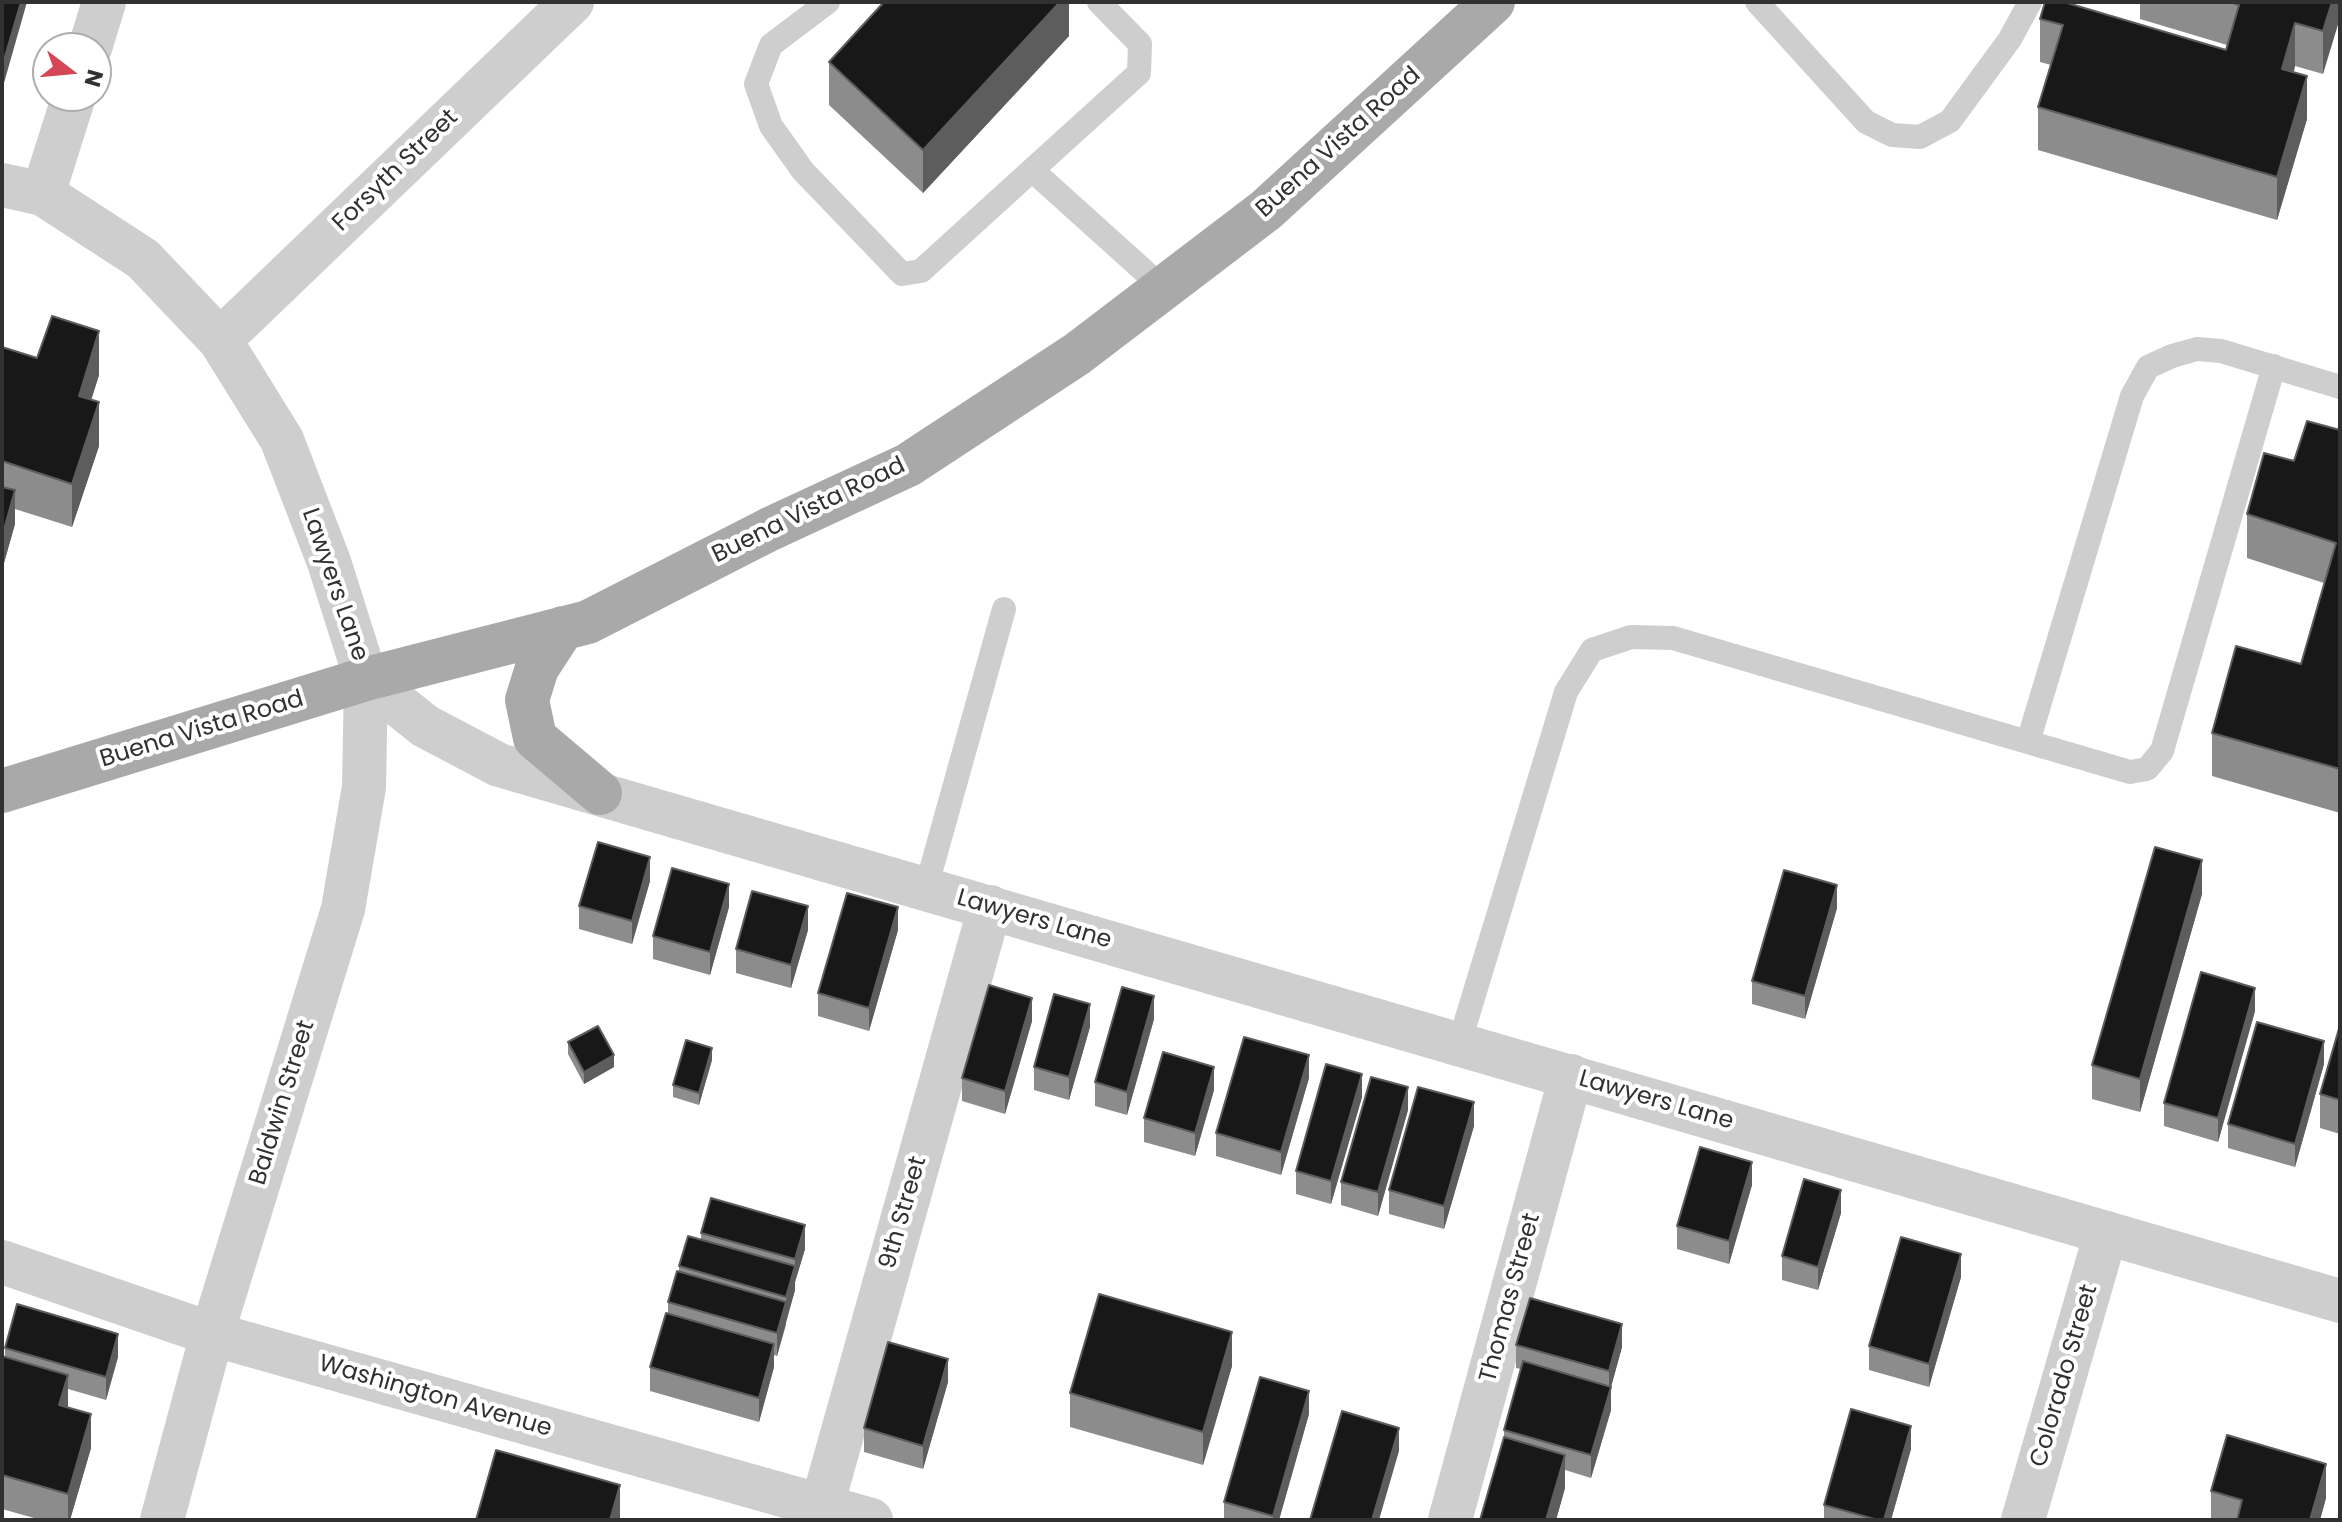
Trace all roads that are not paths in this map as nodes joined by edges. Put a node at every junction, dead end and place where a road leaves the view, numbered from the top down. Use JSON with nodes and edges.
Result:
{"nodes":[{"id":1,"x":104,"y":2,"type":"edge"},
{"id":2,"x":572,"y":2,"type":"edge"},
{"id":3,"x":828,"y":2,"type":"edge"},
{"id":4,"x":1099,"y":2,"type":"edge"},
{"id":5,"x":1493,"y":2,"type":"edge"},
{"id":6,"x":1757,"y":2,"type":"edge"},
{"id":7,"x":2030,"y":2,"type":"edge"},
{"id":8,"x":95,"y":32,"type":"edge"},
{"id":9,"x":65,"y":112,"type":"edge"},
{"id":10,"x":1032,"y":170,"type":"junction"},
{"id":11,"x":23,"y":190,"type":"edge"},
{"id":12,"x":1163,"y":288,"type":"junction"},
{"id":13,"x":220,"y":340,"type":"junction"},
{"id":14,"x":2274,"y":366,"type":"junction"},
{"id":15,"x":2340,"y":387,"type":"edge"},
{"id":16,"x":1004,"y":609,"type":"dead end"},
{"id":17,"x":563,"y":628,"type":"junction"},
{"id":18,"x":366,"y":679,"type":"junction"},
{"id":19,"x":2028,"y":742,"type":"junction"},
{"id":20,"x":2,"y":791,"type":"edge"},
{"id":21,"x":600,"y":793,"type":"junction"},
{"id":22,"x":926,"y":888,"type":"junction"},
{"id":23,"x":990,"y":907,"type":"junction"},
{"id":24,"x":1459,"y":1044,"type":"junction"},
{"id":25,"x":1571,"y":1076,"type":"junction"},
{"id":26,"x":2106,"y":1233,"type":"junction"},
{"id":27,"x":2,"y":1262,"type":"edge"},
{"id":28,"x":2340,"y":1301,"type":"edge"},
{"id":29,"x":212,"y":1334,"type":"junction"},
{"id":30,"x":820,"y":1514,"type":"edge"},
{"id":31,"x":162,"y":1520,"type":"edge"},
{"id":32,"x":871,"y":1520,"type":"edge"},
{"id":33,"x":1450,"y":1520,"type":"edge"},
{"id":34,"x":2023,"y":1520,"type":"edge"}],
"edges":[{"from":1,"to":8,"type":"street"},
{"from":2,"to":13,"type":"street","name":"Forsyth Street"},
{"from":3,"to":10,"type":"lane"},
{"from":4,"to":10,"type":"lane"},
{"from":5,"to":12,"type":"main road","name":"Buena Vista Road"},
{"from":6,"to":7,"type":"lane"},
{"from":9,"to":11,"type":"street"},
{"from":10,"to":12,"type":"lane"},
{"from":11,"to":13,"type":"street","name":"Lawyers Lane"},
{"from":12,"to":17,"type":"main road","name":"Buena Vista Road"},
{"from":13,"to":18,"type":"street","name":"Lawyers Lane"},
{"from":14,"to":15,"type":"lane"},
{"from":14,"to":19,"type":"lane"},
{"from":14,"to":19,"type":"lane"},
{"from":16,"to":22,"type":"lane"},
{"from":17,"to":18,"type":"main road","name":"Buena Vista Road"},
{"from":17,"to":21,"type":"main road"},
{"from":18,"to":20,"type":"main road","name":"Buena Vista Road"},
{"from":18,"to":21,"type":"street","name":"Lawyers Lane"},
{"from":18,"to":29,"type":"street","name":"Baldwin Street"},
{"from":19,"to":24,"type":"lane"},
{"from":21,"to":22,"type":"street","name":"Lawyers Lane"},
{"from":22,"to":23,"type":"street","name":"Lawyers Lane"},
{"from":23,"to":24,"type":"street","name":"Lawyers Lane"},
{"from":23,"to":30,"type":"street","name":"9th Street"},
{"from":24,"to":25,"type":"street","name":"Lawyers Lane"},
{"from":25,"to":26,"type":"street","name":"Lawyers Lane"},
{"from":25,"to":33,"type":"street","name":"Thomas Street"},
{"from":26,"to":28,"type":"street","name":"Lawyers Lane"},
{"from":26,"to":34,"type":"street","name":"Colorado Street"},
{"from":27,"to":29,"type":"street","name":"Washington Avenue"},
{"from":29,"to":30,"type":"street","name":"Washington Avenue"},
{"from":29,"to":31,"type":"street","name":"Baldwin Street"},
{"from":30,"to":32,"type":"street","name":"Washington Avenue"}]}
